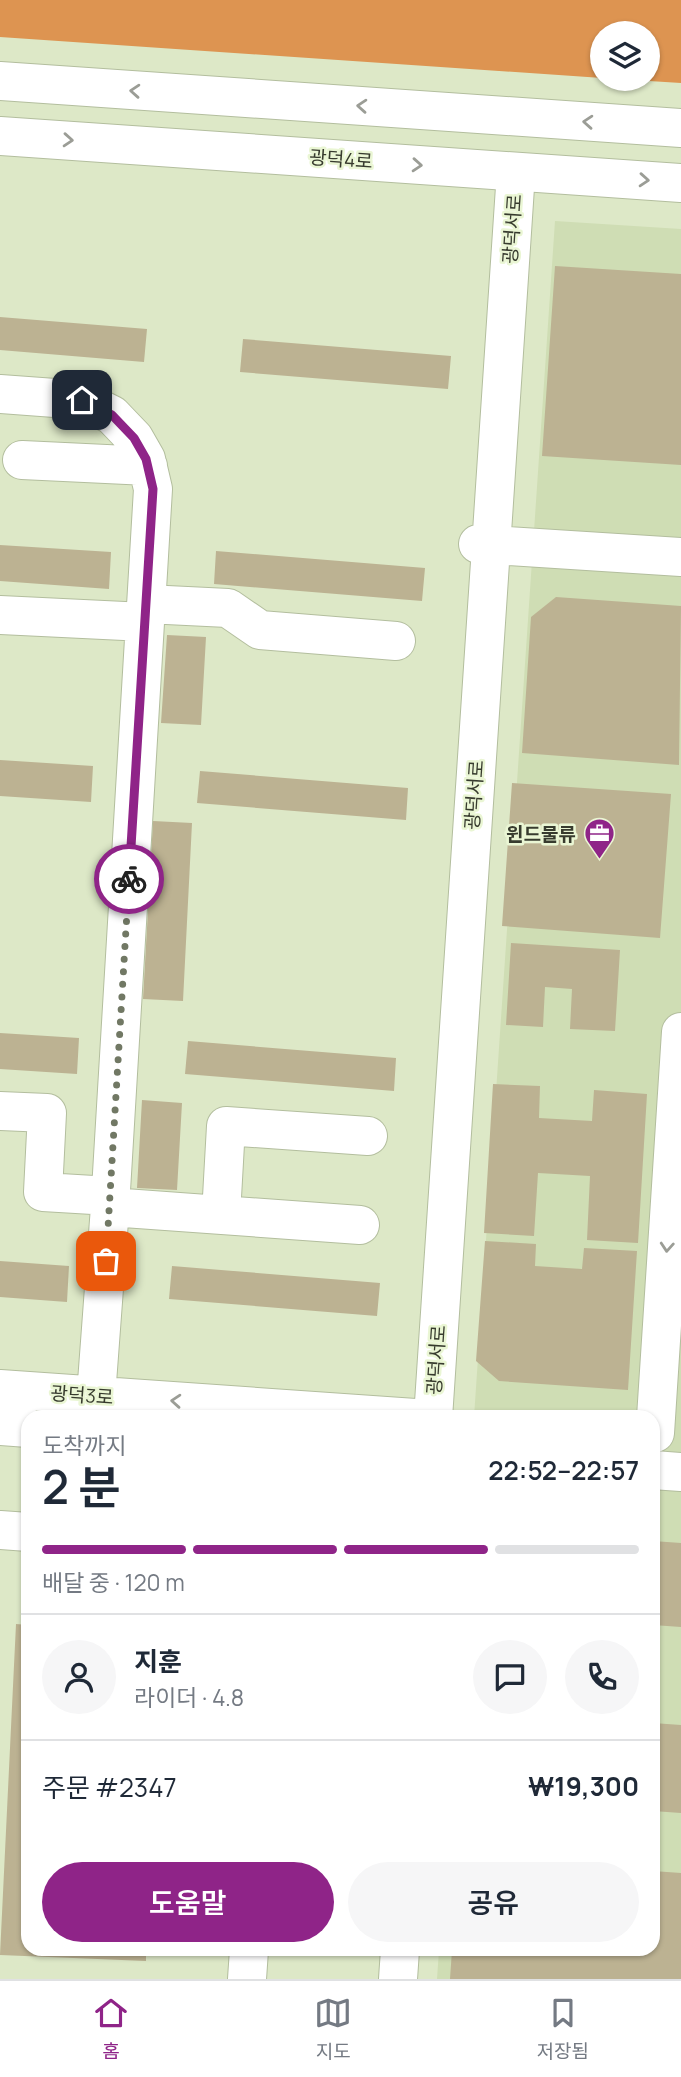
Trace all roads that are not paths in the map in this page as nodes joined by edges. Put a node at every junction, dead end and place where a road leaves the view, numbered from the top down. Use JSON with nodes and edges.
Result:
{"nodes":[{"id":1,"x":0,"y":81,"type":"edge"},
{"id":2,"x":681,"y":128,"type":"edge"},
{"id":3,"x":0,"y":136,"type":"edge"},
{"id":4,"x":516,"y":172,"type":"junction"},
{"id":5,"x":681,"y":183,"type":"edge"},
{"id":6,"x":0,"y":394,"type":"edge"},
{"id":7,"x":22,"y":460,"type":"dead end"},
{"id":8,"x":148,"y":466,"type":"junction"},
{"id":9,"x":485,"y":545,"type":"junction"},
{"id":10,"x":681,"y":557,"type":"edge"},
{"id":11,"x":145,"y":613,"type":"junction"},
{"id":12,"x":0,"y":615,"type":"edge"},
{"id":13,"x":396,"y":641,"type":"dead end"},
{"id":14,"x":681,"y":1032,"type":"edge"},
{"id":15,"x":0,"y":1111,"type":"edge"},
{"id":16,"x":368,"y":1136,"type":"dead end"},
{"id":17,"x":110,"y":1202,"type":"junction"},
{"id":18,"x":221,"y":1215,"type":"junction"},
{"id":19,"x":360,"y":1225,"type":"dead end"},
{"id":20,"x":0,"y":1389,"type":"edge"},
{"id":21,"x":96,"y":1396,"type":"junction"},
{"id":22,"x":299,"y":1410,"type":"edge"},
{"id":23,"x":433,"y":1410,"type":"edge"},
{"id":24,"x":0,"y":1426,"type":"edge"},
{"id":25,"x":21,"y":1428,"type":"edge"},
{"id":26,"x":660,"y":1443,"type":"edge"},
{"id":27,"x":681,"y":1472,"type":"edge"},
{"id":28,"x":0,"y":1530,"type":"edge"},
{"id":29,"x":21,"y":1532,"type":"edge"},
{"id":30,"x":248,"y":1956,"type":"edge"},
{"id":31,"x":400,"y":1956,"type":"edge"},
{"id":32,"x":247,"y":1979,"type":"edge"},
{"id":33,"x":398,"y":1979,"type":"edge"}],
"edges":[{"from":2,"to":1,"type":"street","one_way":true},
{"from":3,"to":4,"type":"street","name":"광덕4로","one_way":true},
{"from":4,"to":5,"type":"street","name":"광덕4로","one_way":true},
{"from":4,"to":9,"type":"street","name":"광덕서로"},
{"from":6,"to":8,"type":"street"},
{"from":7,"to":8,"type":"street"},
{"from":8,"to":11,"type":"street"},
{"from":9,"to":10,"type":"street"},
{"from":9,"to":23,"type":"street","name":"광덕서로"},
{"from":11,"to":12,"type":"street"},
{"from":11,"to":13,"type":"street"},
{"from":11,"to":17,"type":"street"},
{"from":14,"to":26,"type":"street","one_way":true},
{"from":15,"to":17,"type":"street"},
{"from":16,"to":18,"type":"street"},
{"from":17,"to":18,"type":"street"},
{"from":17,"to":21,"type":"street"},
{"from":18,"to":19,"type":"street"},
{"from":20,"to":21,"type":"street","name":"광덕3로"},
{"from":22,"to":21,"type":"street","name":"광덕3로","one_way":true},
{"from":24,"to":25,"type":"street"},
{"from":26,"to":27,"type":"street"},
{"from":28,"to":29,"type":"street"},
{"from":30,"to":32,"type":"street"},
{"from":31,"to":33,"type":"street"}]}
